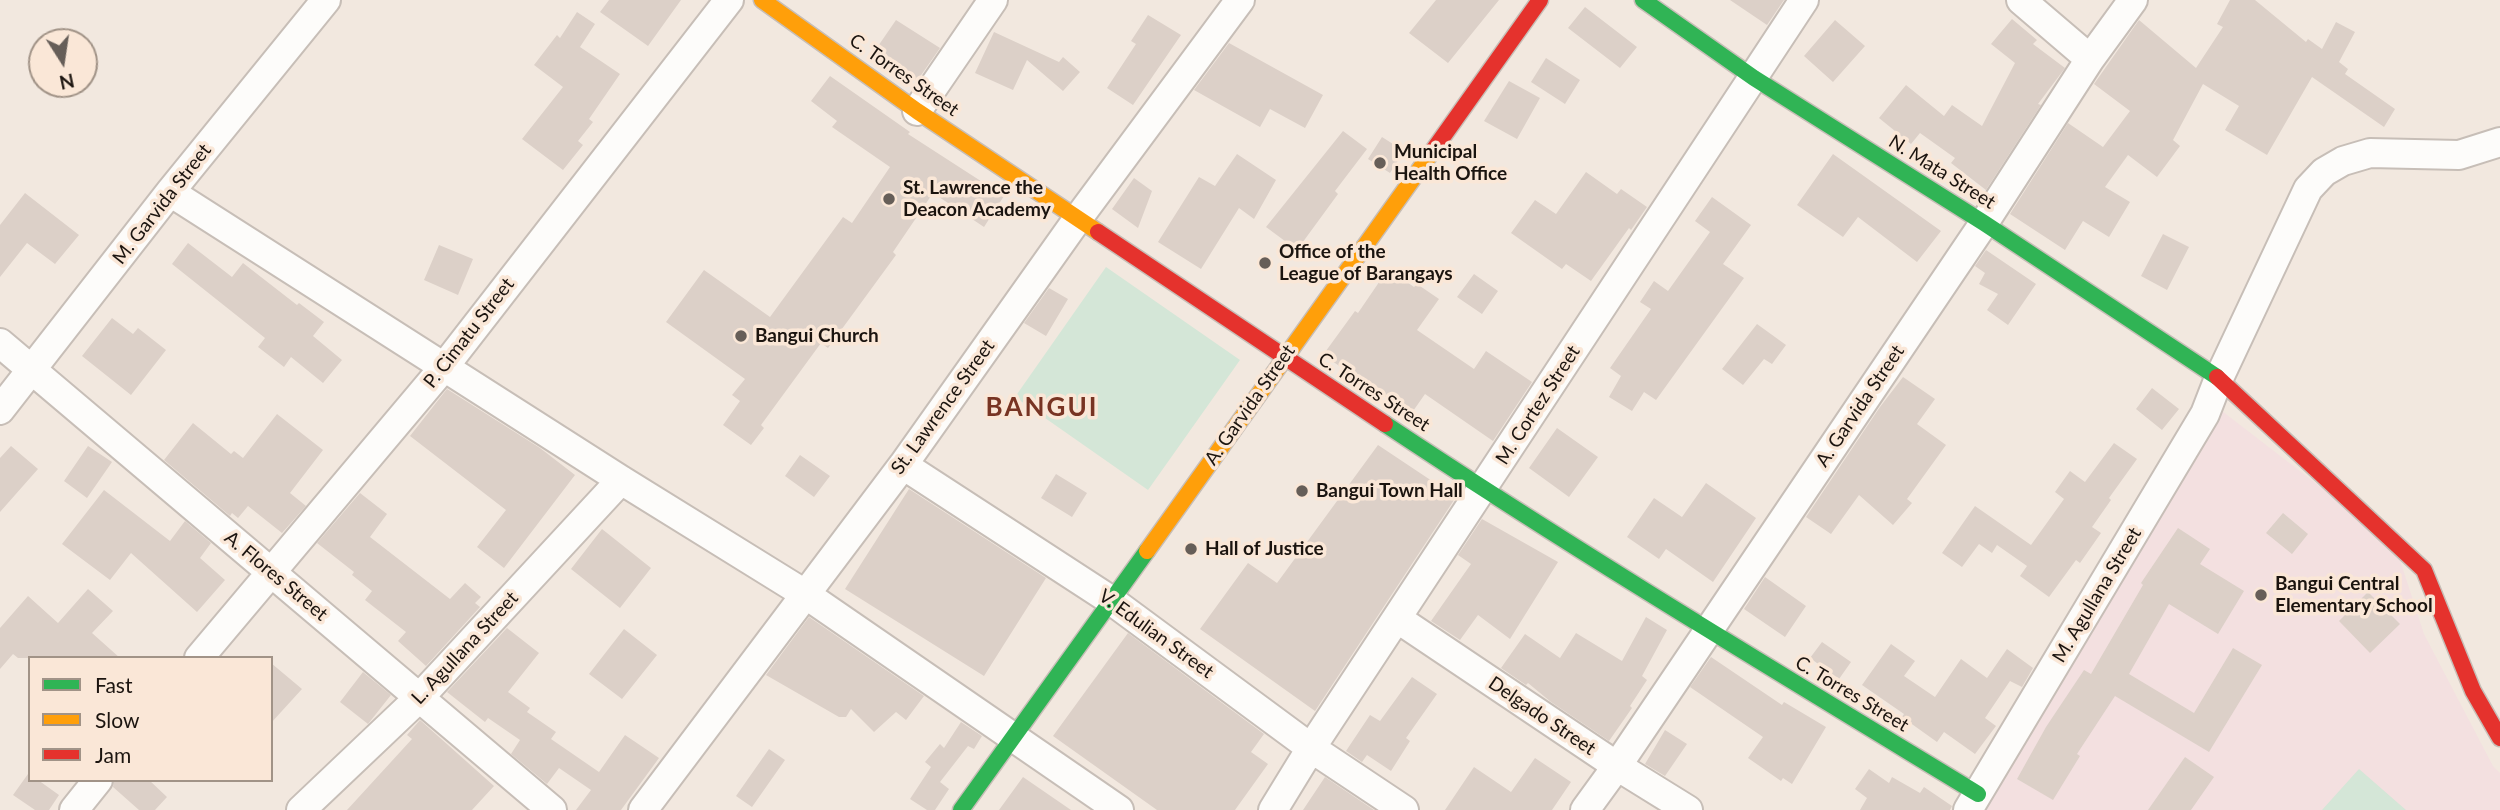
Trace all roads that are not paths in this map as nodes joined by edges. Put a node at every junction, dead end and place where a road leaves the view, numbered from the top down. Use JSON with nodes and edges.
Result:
{"nodes":[{"id":1,"x":326,"y":0,"type":"edge"},
{"id":2,"x":729,"y":0,"type":"edge"},
{"id":3,"x":762,"y":0,"type":"edge"},
{"id":4,"x":993,"y":0,"type":"edge"},
{"id":5,"x":1240,"y":0,"type":"edge"},
{"id":6,"x":1540,"y":0,"type":"edge"},
{"id":7,"x":1643,"y":0,"type":"edge"},
{"id":8,"x":1804,"y":0,"type":"edge"},
{"id":9,"x":2021,"y":0,"type":"edge"},
{"id":10,"x":2133,"y":0,"type":"edge"},
{"id":11,"x":2090,"y":59,"type":"junction"},
{"id":12,"x":1754,"y":78,"type":"junction"},
{"id":13,"x":917,"y":111,"type":"junction"},
{"id":14,"x":2500,"y":142,"type":"edge"},
{"id":15,"x":170,"y":192,"type":"junction"},
{"id":16,"x":1079,"y":217,"type":"junction"},
{"id":17,"x":1984,"y":223,"type":"junction"},
{"id":18,"x":0,"y":343,"type":"edge"},
{"id":19,"x":1284,"y":358,"type":"junction"},
{"id":20,"x":444,"y":367,"type":"junction"},
{"id":21,"x":30,"y":371,"type":"junction"},
{"id":22,"x":2219,"y":377,"type":"junction"},
{"id":23,"x":0,"y":410,"type":"edge"},
{"id":24,"x":903,"y":465,"type":"junction"},
{"id":25,"x":621,"y":480,"type":"junction"},
{"id":26,"x":1483,"y":489,"type":"junction"},
{"id":27,"x":270,"y":570,"type":"junction"},
{"id":28,"x":805,"y":594,"type":"junction"},
{"id":29,"x":1112,"y":601,"type":"junction"},
{"id":30,"x":1398,"y":620,"type":"junction"},
{"id":31,"x":1708,"y":630,"type":"junction"},
{"id":32,"x":200,"y":656,"type":"edge"},
{"id":33,"x":419,"y":698,"type":"junction"},
{"id":34,"x":2500,"y":737,"type":"edge"},
{"id":35,"x":1014,"y":738,"type":"junction"},
{"id":36,"x":1311,"y":748,"type":"junction"},
{"id":37,"x":1618,"y":766,"type":"junction"},
{"id":38,"x":96,"y":782,"type":"edge"},
{"id":39,"x":1973,"y":802,"type":"edge"},
{"id":40,"x":74,"y":810,"type":"edge"},
{"id":41,"x":301,"y":810,"type":"edge"},
{"id":42,"x":552,"y":810,"type":"edge"},
{"id":43,"x":643,"y":810,"type":"edge"},
{"id":44,"x":961,"y":810,"type":"edge"},
{"id":45,"x":1119,"y":810,"type":"edge"},
{"id":46,"x":1273,"y":810,"type":"edge"},
{"id":47,"x":1404,"y":810,"type":"edge"},
{"id":48,"x":1584,"y":810,"type":"edge"},
{"id":49,"x":1688,"y":810,"type":"edge"}],
"edges":[{"from":1,"to":15,"type":"street","name":"M. Garvida Street"},
{"from":2,"to":20,"type":"street","name":"P. Cimatu Street"},
{"from":3,"to":13,"type":"street","name":"C. Torres Street"},
{"from":4,"to":13,"type":"street"},
{"from":5,"to":16,"type":"street","name":"St. Lawrence Street"},
{"from":6,"to":19,"type":"street","name":"A. Garvida Street"},
{"from":7,"to":12,"type":"street","name":"N. Mata Street"},
{"from":8,"to":12,"type":"street","name":"M. Cortez Street"},
{"from":9,"to":11,"type":"street"},
{"from":10,"to":11,"type":"street","name":"A. Garvida Street"},
{"from":11,"to":17,"type":"street","name":"A. Garvida Street"},
{"from":12,"to":17,"type":"street","name":"N. Mata Street"},
{"from":12,"to":26,"type":"street","name":"M. Cortez Street"},
{"from":13,"to":16,"type":"street","name":"C. Torres Street"},
{"from":14,"to":22,"type":"street","name":"M. Agullana Street"},
{"from":15,"to":20,"type":"street"},
{"from":15,"to":21,"type":"street","name":"M. Garvida Street"},
{"from":16,"to":19,"type":"street","name":"C. Torres Street"},
{"from":16,"to":24,"type":"street","name":"St. Lawrence Street"},
{"from":17,"to":22,"type":"street","name":"N. Mata Street"},
{"from":17,"to":31,"type":"street","name":"A. Garvida Street"},
{"from":18,"to":21,"type":"street","name":"A. Flores Street"},
{"from":19,"to":26,"type":"street","name":"C. Torres Street"},
{"from":19,"to":29,"type":"street","name":"A. Garvida Street"},
{"from":20,"to":25,"type":"street"},
{"from":20,"to":27,"type":"street","name":"P. Cimatu Street"},
{"from":21,"to":23,"type":"street","name":"M. Garvida Street"},
{"from":21,"to":27,"type":"street","name":"A. Flores Street"},
{"from":22,"to":34,"type":"street","name":"N. Mata Street"},
{"from":22,"to":39,"type":"street","name":"M. Agullana Street"},
{"from":24,"to":28,"type":"street","name":"St. Lawrence Street"},
{"from":24,"to":29,"type":"street","name":"V. Edulian Street"},
{"from":25,"to":28,"type":"street"},
{"from":25,"to":33,"type":"street","name":"L. Agullana Street"},
{"from":26,"to":30,"type":"street","name":"M. Cortez Street"},
{"from":26,"to":31,"type":"street","name":"C. Torres Street"},
{"from":27,"to":32,"type":"street","name":"P. Cimatu Street"},
{"from":27,"to":33,"type":"street","name":"A. Flores Street"},
{"from":28,"to":35,"type":"street"},
{"from":28,"to":43,"type":"street","name":"St. Lawrence Street"},
{"from":29,"to":35,"type":"street","name":"A. Garvida Street"},
{"from":29,"to":36,"type":"street","name":"V. Edulian Street"},
{"from":30,"to":36,"type":"street","name":"M. Cortez Street"},
{"from":30,"to":37,"type":"street","name":"Delgado Street"},
{"from":31,"to":37,"type":"street","name":"A. Garvida Street"},
{"from":31,"to":39,"type":"street","name":"C. Torres Street"},
{"from":33,"to":41,"type":"street","name":"L. Agullana Street"},
{"from":33,"to":42,"type":"street","name":"A. Flores Street"},
{"from":35,"to":44,"type":"street","name":"A. Garvida Street"},
{"from":35,"to":45,"type":"street"},
{"from":36,"to":46,"type":"street","name":"M. Cortez Street"},
{"from":36,"to":47,"type":"street","name":"V. Edulian Street"},
{"from":37,"to":48,"type":"street","name":"A. Garvida Street"},
{"from":37,"to":49,"type":"street","name":"Delgado Street"},
{"from":38,"to":40,"type":"street"}]}
